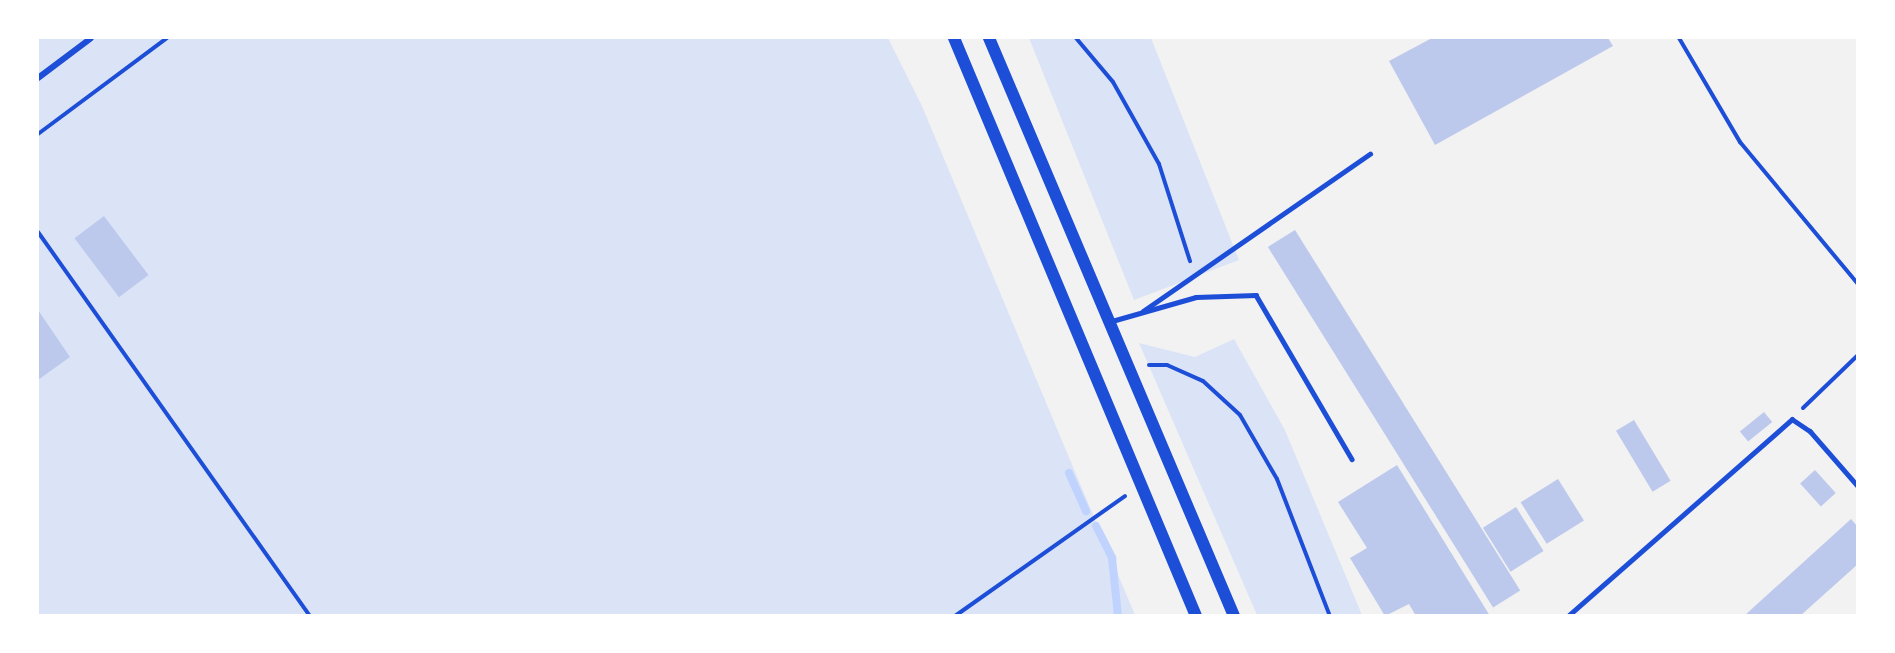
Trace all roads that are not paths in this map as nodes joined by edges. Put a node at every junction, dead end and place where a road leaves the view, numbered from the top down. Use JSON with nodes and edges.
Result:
{"nodes":[{"id":1,"x":91,"y":38,"type":"edge"},
{"id":2,"x":954,"y":38,"type":"edge"},
{"id":3,"x":989,"y":38,"type":"edge"},
{"id":4,"x":38,"y":78,"type":"edge"},
{"id":5,"x":1370,"y":154,"type":"dead end"},
{"id":6,"x":1138,"y":314,"type":"junction"},
{"id":7,"x":1110,"y":322,"type":"junction"},
{"id":8,"x":1352,"y":459,"type":"dead end"},
{"id":9,"x":1857,"y":486,"type":"edge"},
{"id":10,"x":1196,"y":615,"type":"edge"},
{"id":11,"x":1234,"y":615,"type":"edge"},
{"id":12,"x":1568,"y":615,"type":"edge"}],
"edges":[{"from":1,"to":4,"type":"street"},
{"from":2,"to":10,"type":"main road"},
{"from":3,"to":7,"type":"main road"},
{"from":5,"to":6,"type":"lane"},
{"from":6,"to":7,"type":"lane"},
{"from":6,"to":8,"type":"lane"},
{"from":7,"to":11,"type":"main road"},
{"from":9,"to":12,"type":"lane"}]}
